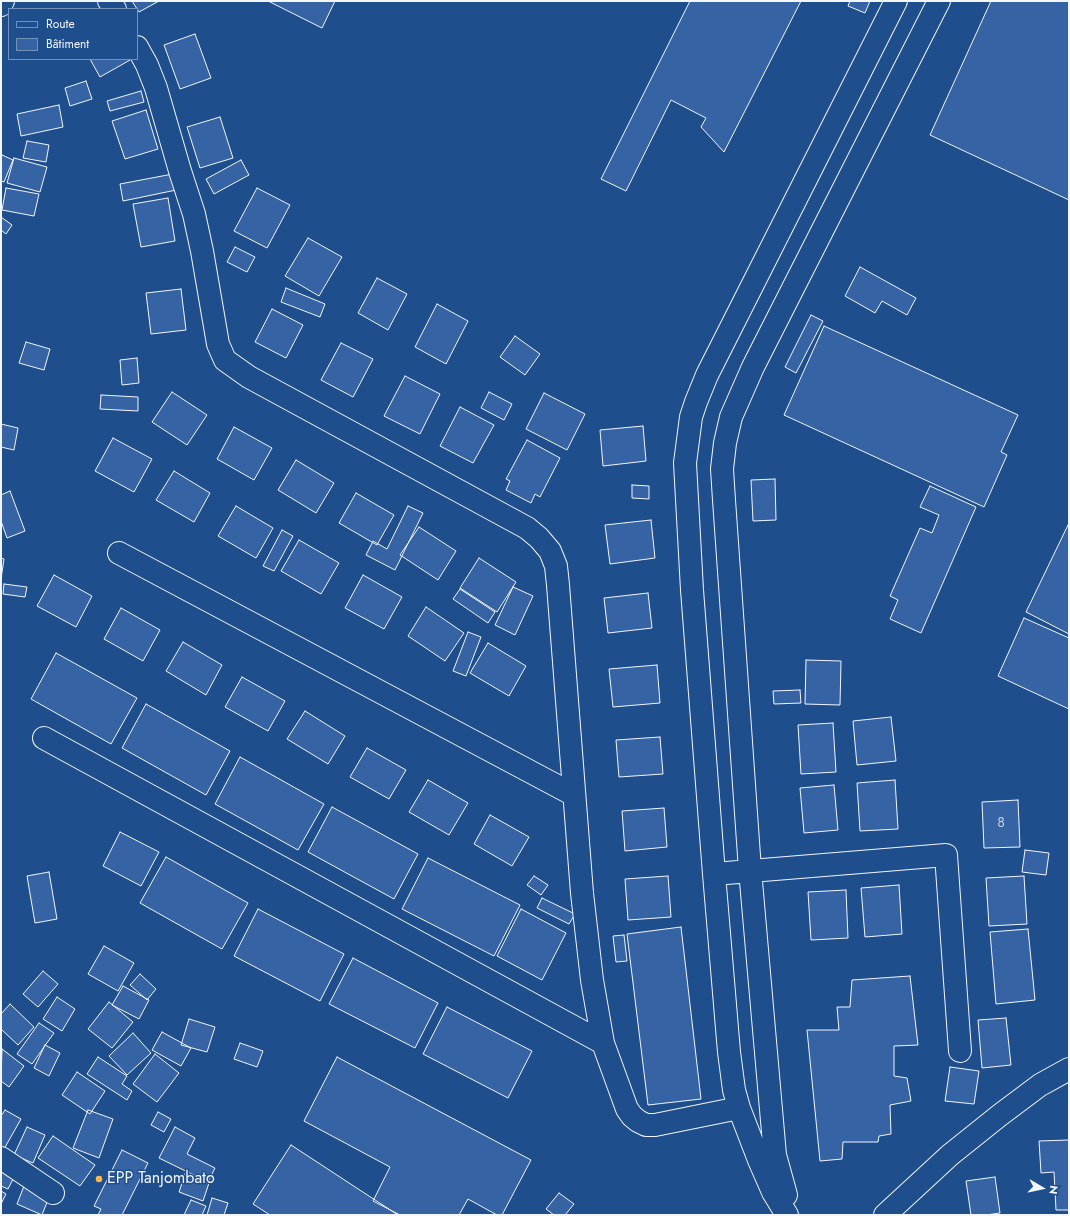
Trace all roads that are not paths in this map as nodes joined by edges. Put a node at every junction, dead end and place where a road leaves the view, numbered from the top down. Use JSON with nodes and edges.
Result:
{"nodes":[{"id":1,"x":3,"y":1,"type":"edge"},
{"id":2,"x":896,"y":1,"type":"edge"},
{"id":3,"x":939,"y":1,"type":"edge"},
{"id":4,"x":1,"y":5,"type":"edge"},
{"id":5,"x":138,"y":49,"type":"edge"},
{"id":6,"x":119,"y":553,"type":"dead end"},
{"id":7,"x":44,"y":738,"type":"dead end"},
{"id":8,"x":574,"y":795,"type":"junction"},
{"id":9,"x":750,"y":870,"type":"junction"},
{"id":10,"x":714,"y":874,"type":"junction"},
{"id":11,"x":603,"y":1043,"type":"junction"},
{"id":12,"x":960,"y":1050,"type":"dead end"},
{"id":13,"x":1069,"y":1069,"type":"edge"},
{"id":14,"x":739,"y":1108,"type":"junction"},
{"id":15,"x":1,"y":1158,"type":"edge"},
{"id":16,"x":53,"y":1193,"type":"dead end"},
{"id":17,"x":787,"y":1215,"type":"edge"},
{"id":18,"x":792,"y":1215,"type":"edge"},
{"id":19,"x":885,"y":1215,"type":"edge"}],
"edges":[{"from":1,"to":4,"type":"street"},
{"from":2,"to":10,"type":"street"},
{"from":3,"to":9,"type":"street"},
{"from":5,"to":8,"type":"street"},
{"from":6,"to":8,"type":"street"},
{"from":7,"to":11,"type":"street"},
{"from":8,"to":11,"type":"street"},
{"from":9,"to":10,"type":"street"},
{"from":9,"to":12,"type":"street"},
{"from":9,"to":18,"type":"street"},
{"from":10,"to":14,"type":"street"},
{"from":11,"to":14,"type":"street"},
{"from":13,"to":19,"type":"street"},
{"from":14,"to":17,"type":"street"},
{"from":15,"to":16,"type":"street"}]}
